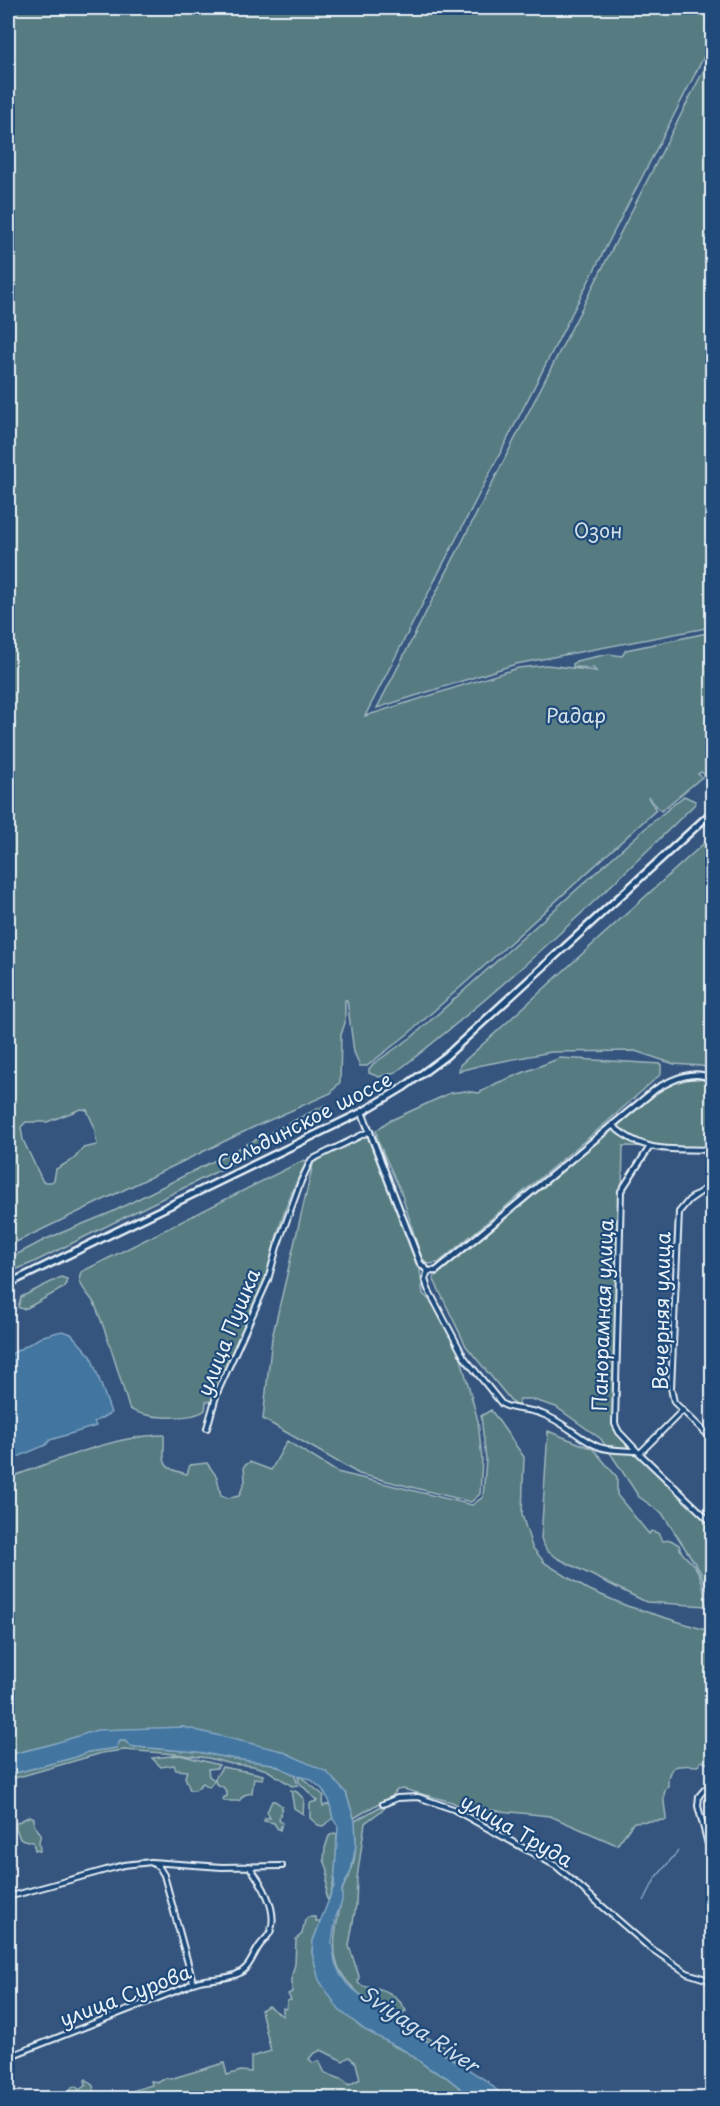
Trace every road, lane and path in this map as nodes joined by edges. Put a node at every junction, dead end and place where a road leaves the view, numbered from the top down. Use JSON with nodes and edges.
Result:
{"nodes":[{"id":1,"x":712,"y":812,"type":"edge"},
{"id":2,"x":712,"y":1079,"type":"edge"},
{"id":3,"x":362,"y":1112,"type":"junction"},
{"id":4,"x":613,"y":1126,"type":"junction"},
{"id":5,"x":370,"y":1131,"type":"junction"},
{"id":6,"x":649,"y":1148,"type":"junction"},
{"id":7,"x":712,"y":1150,"type":"edge"},
{"id":8,"x":712,"y":1184,"type":"edge"},
{"id":9,"x":428,"y":1271,"type":"junction"},
{"id":10,"x":8,"y":1284,"type":"edge"},
{"id":11,"x":682,"y":1411,"type":"junction"},
{"id":12,"x":207,"y":1428,"type":"dead end"},
{"id":13,"x":712,"y":1439,"type":"edge"},
{"id":14,"x":638,"y":1452,"type":"junction"},
{"id":15,"x":712,"y":1523,"type":"edge"},
{"id":16,"x":712,"y":1789,"type":"edge"},
{"id":17,"x":383,"y":1804,"type":"dead end"},
{"id":18,"x":151,"y":1862,"type":"junction"},
{"id":19,"x":249,"y":1866,"type":"junction"},
{"id":20,"x":282,"y":1866,"type":"dead end"},
{"id":21,"x":8,"y":1898,"type":"edge"},
{"id":22,"x":712,"y":1916,"type":"edge"},
{"id":23,"x":712,"y":1981,"type":"edge"},
{"id":24,"x":193,"y":1982,"type":"junction"},
{"id":25,"x":8,"y":2057,"type":"edge"}],
"edges":[{"from":1,"to":3,"type":"main road","name":"Сельдинское шоссе"},
{"from":2,"to":4,"type":"street"},
{"from":3,"to":5,"type":"street"},
{"from":3,"to":10,"type":"main road","name":"Сельдинское шоссе"},
{"from":4,"to":6,"type":"street"},
{"from":4,"to":9,"type":"street"},
{"from":5,"to":9,"type":"street"},
{"from":5,"to":12,"type":"street","name":"улица Пушка"},
{"from":6,"to":7,"type":"street"},
{"from":6,"to":14,"type":"street","name":"Панорамная улица"},
{"from":8,"to":11,"type":"street","name":"Вечерняя улица"},
{"from":9,"to":14,"type":"street"},
{"from":11,"to":13,"type":"street","name":"Вечерняя улица"},
{"from":11,"to":14,"type":"street"},
{"from":14,"to":15,"type":"street","name":"Панорамная улица"},
{"from":16,"to":22,"type":"street"},
{"from":17,"to":23,"type":"street","name":"улица Труда"},
{"from":18,"to":19,"type":"street"},
{"from":18,"to":21,"type":"street"},
{"from":18,"to":24,"type":"street"},
{"from":19,"to":20,"type":"street"},
{"from":19,"to":24,"type":"street","name":"улица Сурова"},
{"from":24,"to":25,"type":"street","name":"улица Сурова"}]}
